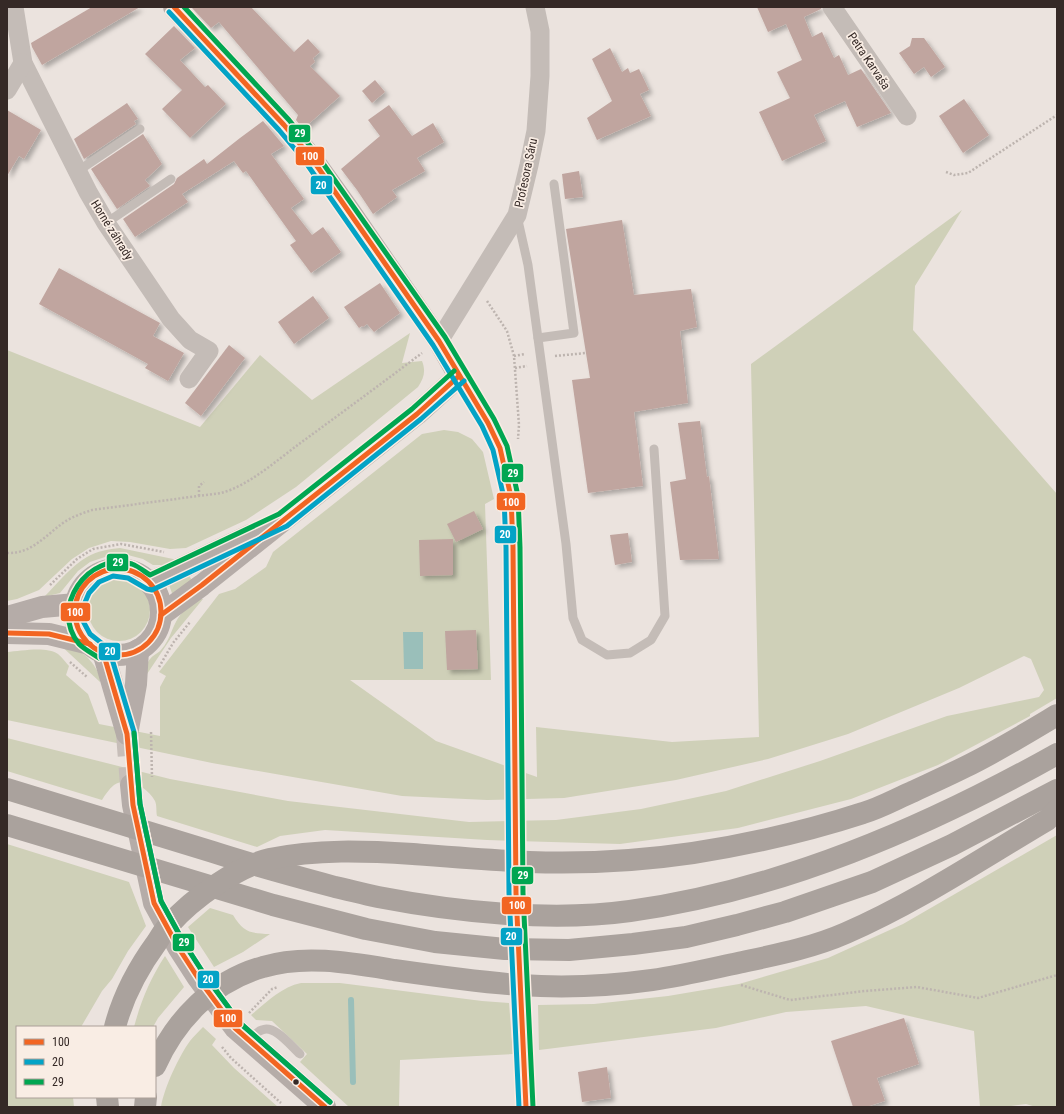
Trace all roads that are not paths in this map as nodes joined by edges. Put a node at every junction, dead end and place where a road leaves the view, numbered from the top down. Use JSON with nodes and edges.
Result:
{"nodes":[{"id":1,"x":14,"y":7,"type":"edge"},
{"id":2,"x":174,"y":7,"type":"edge"},
{"id":3,"x":535,"y":7,"type":"edge"},
{"id":4,"x":832,"y":7,"type":"edge"},
{"id":5,"x":23,"y":63,"type":"junction"},
{"id":6,"x":7,"y":90,"type":"edge"},
{"id":7,"x":907,"y":116,"type":"dead end"},
{"id":8,"x":140,"y":129,"type":"dead end"},
{"id":9,"x":78,"y":171,"type":"junction"},
{"id":10,"x":171,"y":179,"type":"dead end"},
{"id":11,"x":554,"y":184,"type":"dead end"},
{"id":12,"x":517,"y":215,"type":"junction"},
{"id":13,"x":106,"y":223,"type":"junction"},
{"id":14,"x":538,"y":338,"type":"junction"},
{"id":15,"x":432,"y":346,"type":"junction"},
{"id":16,"x":459,"y":376,"type":"junction"},
{"id":17,"x":189,"y":379,"type":"dead end"},
{"id":18,"x":654,"y":449,"type":"dead end"},
{"id":19,"x":283,"y":520,"type":"junction"},
{"id":20,"x":150,"y":583,"type":"junction"},
{"id":21,"x":76,"y":604,"type":"junction"},
{"id":22,"x":161,"y":615,"type":"junction"},
{"id":23,"x":7,"y":616,"type":"edge"},
{"id":24,"x":7,"y":633,"type":"edge"},
{"id":25,"x":97,"y":648,"type":"junction"},
{"id":26,"x":138,"y":650,"type":"junction"},
{"id":27,"x":1057,"y":715,"type":"edge"},
{"id":28,"x":1057,"y":754,"type":"edge"},
{"id":29,"x":514,"y":767,"type":"tunnel mouth"},
{"id":30,"x":142,"y":785,"type":"tunnel mouth"},
{"id":31,"x":7,"y":789,"type":"edge"},
{"id":32,"x":1057,"y":790,"type":"edge"},
{"id":33,"x":1057,"y":810,"type":"edge"},
{"id":34,"x":7,"y":825,"type":"edge"},
{"id":35,"x":516,"y":893,"type":"tunnel mouth"},
{"id":36,"x":115,"y":1026,"type":"edge"},
{"id":37,"x":250,"y":1041,"type":"junction"},
{"id":38,"x":300,"y":1054,"type":"dead end"},
{"id":39,"x":156,"y":1064,"type":"edge"},
{"id":40,"x":325,"y":1107,"type":"edge"},
{"id":41,"x":526,"y":1107,"type":"edge"}],
"edges":[{"from":1,"to":5,"type":"street","name":"Horné záhrady"},
{"from":2,"to":15,"type":"street"},
{"from":3,"to":12,"type":"street","name":"Profesora Sáru"},
{"from":4,"to":7,"type":"street","name":"Petra Karvaša"},
{"from":5,"to":6,"type":"street"},
{"from":5,"to":9,"type":"street","name":"Horné záhrady"},
{"from":8,"to":9,"type":"lane"},
{"from":9,"to":13,"type":"street","name":"Horné záhrady"},
{"from":10,"to":13,"type":"lane"},
{"from":11,"to":14,"type":"lane"},
{"from":12,"to":14,"type":"lane"},
{"from":12,"to":15,"type":"street","name":"Profesora Sáru"},
{"from":13,"to":17,"type":"street","name":"Horné záhrady"},
{"from":14,"to":18,"type":"lane"},
{"from":15,"to":16,"type":"street"},
{"from":16,"to":19,"type":"street"},
{"from":16,"to":29,"type":"street"},
{"from":19,"to":20,"type":"street"},
{"from":19,"to":22,"type":"street"},
{"from":20,"to":21,"type":"street"},
{"from":20,"to":22,"type":"street"},
{"from":21,"to":23,"type":"street"},
{"from":21,"to":25,"type":"street"},
{"from":22,"to":26,"type":"street"},
{"from":24,"to":25,"type":"street"},
{"from":25,"to":26,"type":"street"},
{"from":25,"to":26,"type":"street"},
{"from":27,"to":36,"type":"highway"},
{"from":28,"to":31,"type":"highway"},
{"from":30,"to":37,"type":"street"},
{"from":32,"to":34,"type":"highway"},
{"from":33,"to":39,"type":"highway"},
{"from":35,"to":41,"type":"street"},
{"from":37,"to":38,"type":"lane"},
{"from":37,"to":40,"type":"street"}]}
